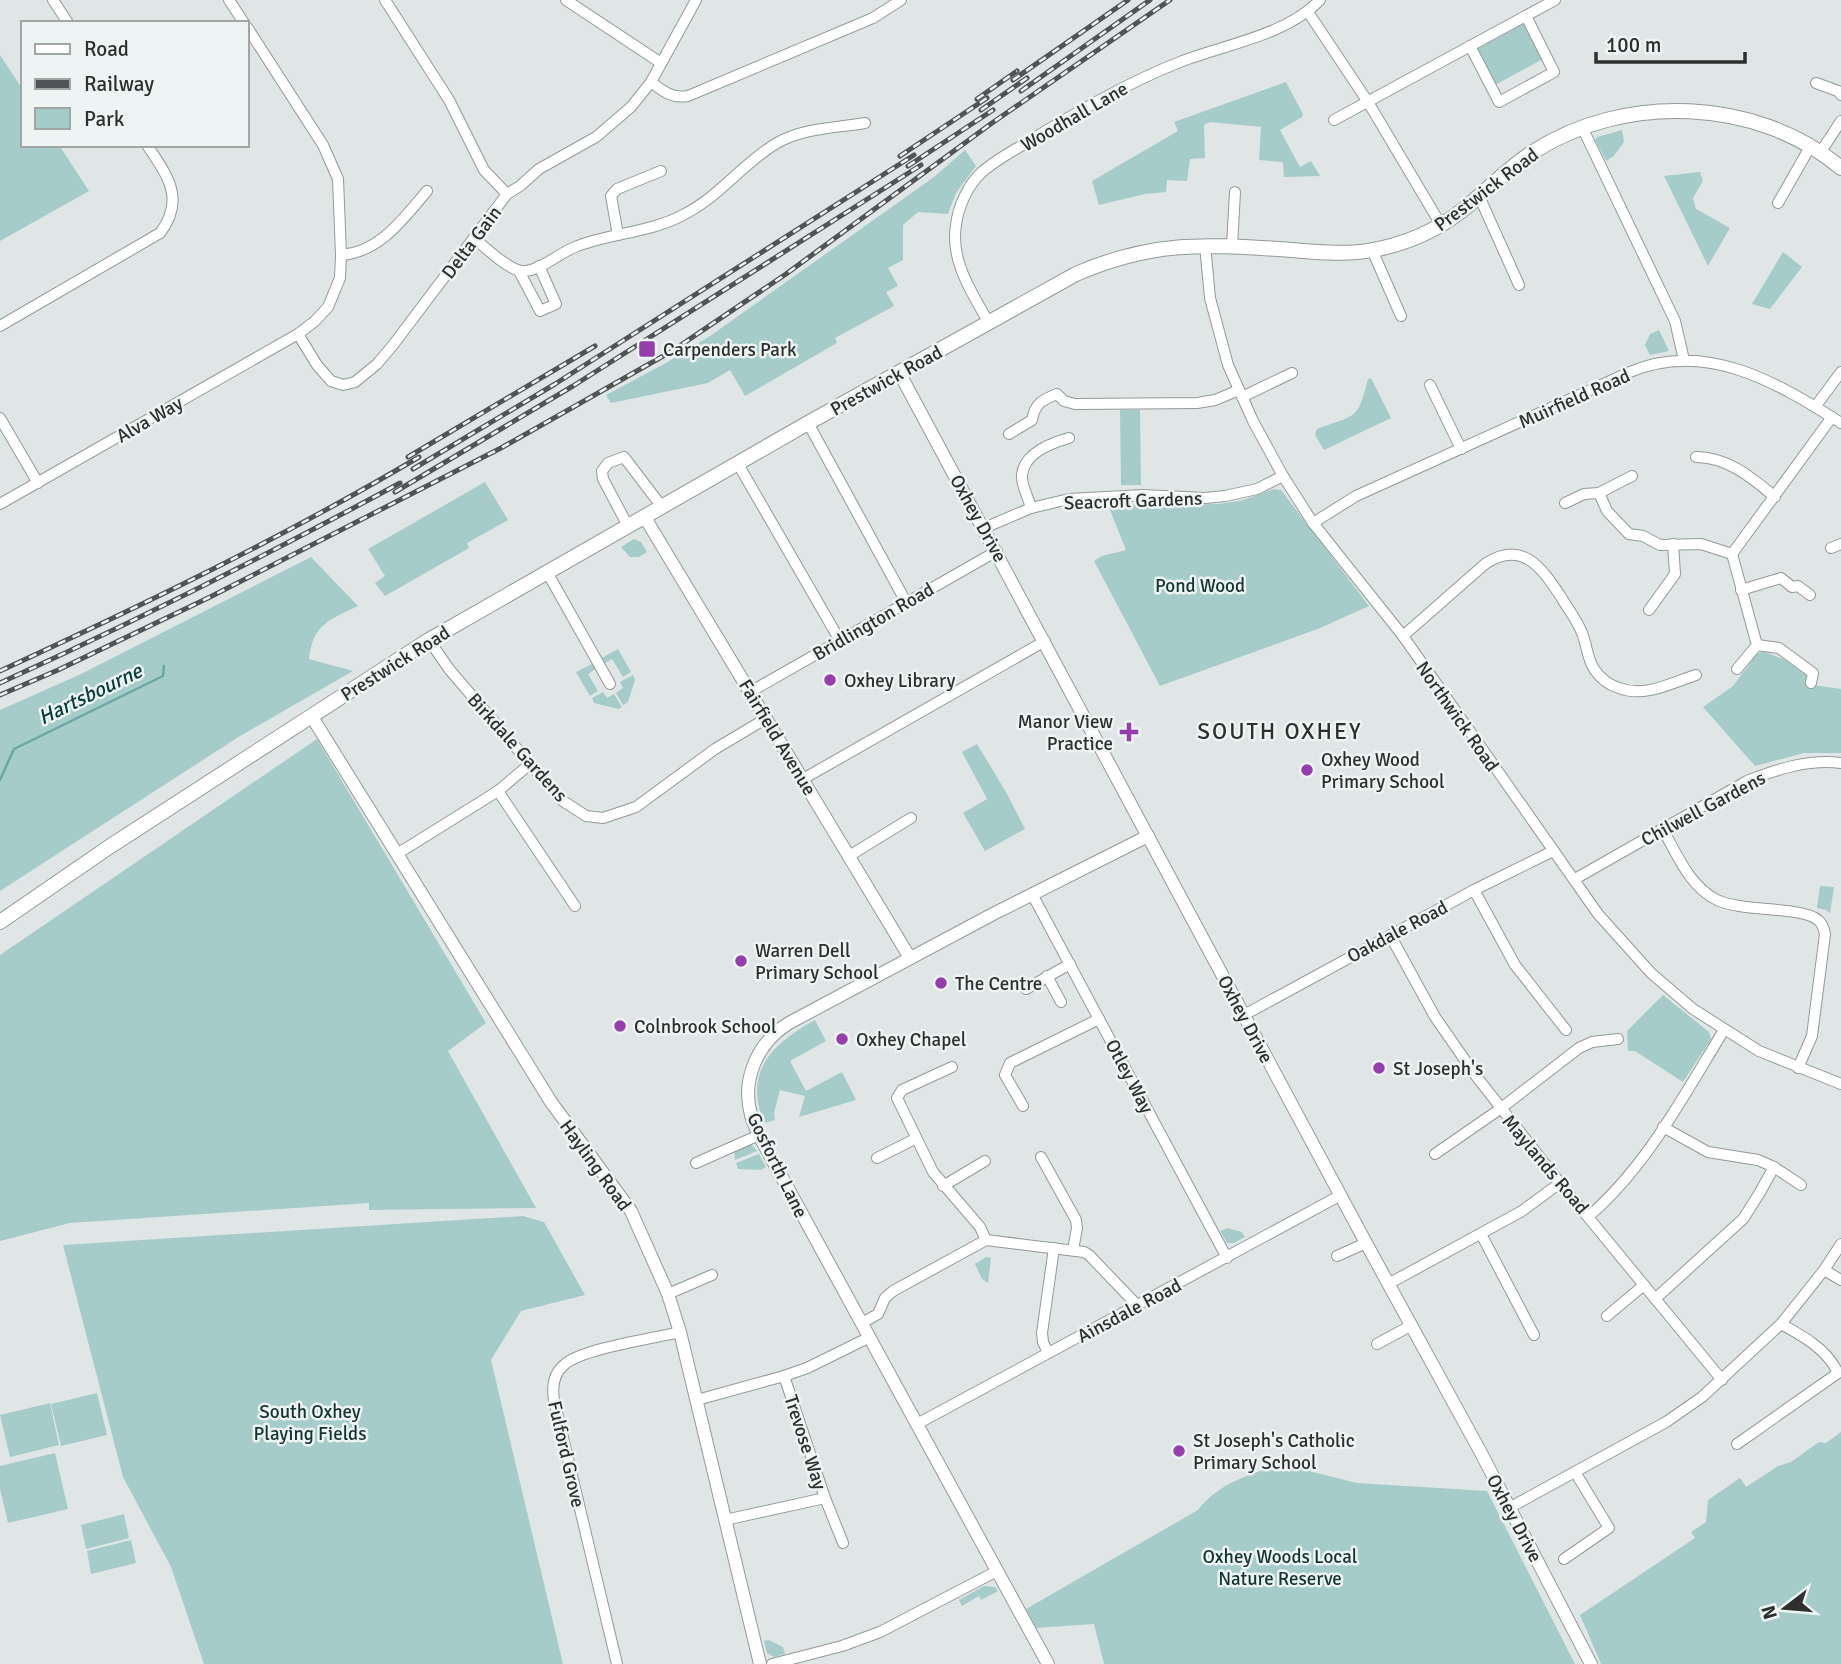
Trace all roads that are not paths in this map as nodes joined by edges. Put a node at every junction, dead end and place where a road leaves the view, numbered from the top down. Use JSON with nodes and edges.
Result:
{"nodes":[{"id":1,"x":53,"y":0,"type":"edge"},
{"id":2,"x":229,"y":0,"type":"edge"},
{"id":3,"x":384,"y":0,"type":"edge"},
{"id":4,"x":566,"y":0,"type":"edge"},
{"id":5,"x":696,"y":0,"type":"edge"},
{"id":6,"x":901,"y":0,"type":"edge"},
{"id":7,"x":1320,"y":0,"type":"edge"},
{"id":8,"x":1555,"y":0,"type":"edge"},
{"id":9,"x":1308,"y":12,"type":"junction"},
{"id":10,"x":1526,"y":16,"type":"junction"},
{"id":11,"x":67,"y":21,"type":"edge"},
{"id":12,"x":243,"y":21,"type":"edge"},
{"id":13,"x":248,"y":29,"type":"edge"},
{"id":14,"x":1469,"y":46,"type":"junction"},
{"id":15,"x":661,"y":63,"type":"junction"},
{"id":16,"x":650,"y":82,"type":"junction"},
{"id":17,"x":1816,"y":83,"type":"dead end"},
{"id":18,"x":1841,"y":95,"type":"edge"},
{"id":19,"x":1368,"y":102,"type":"junction"},
{"id":20,"x":1334,"y":120,"type":"dead end"},
{"id":21,"x":1841,"y":121,"type":"edge"},
{"id":22,"x":865,"y":124,"type":"dead end"},
{"id":23,"x":1583,"y":127,"type":"junction"},
{"id":24,"x":149,"y":147,"type":"edge"},
{"id":25,"x":1815,"y":150,"type":"junction"},
{"id":26,"x":1841,"y":168,"type":"edge"},
{"id":27,"x":661,"y":171,"type":"dead end"},
{"id":28,"x":427,"y":191,"type":"dead end"},
{"id":29,"x":1235,"y":192,"type":"dead end"},
{"id":30,"x":506,"y":194,"type":"junction"},
{"id":31,"x":1479,"y":196,"type":"junction"},
{"id":32,"x":1778,"y":203,"type":"dead end"},
{"id":33,"x":1441,"y":225,"type":"junction"},
{"id":34,"x":618,"y":235,"type":"junction"},
{"id":35,"x":474,"y":238,"type":"junction"},
{"id":36,"x":1205,"y":245,"type":"junction"},
{"id":37,"x":1232,"y":246,"type":"junction"},
{"id":38,"x":1372,"y":250,"type":"junction"},
{"id":39,"x":341,"y":255,"type":"junction"},
{"id":40,"x":539,"y":266,"type":"junction"},
{"id":41,"x":519,"y":271,"type":"junction"},
{"id":42,"x":1519,"y":285,"type":"dead end"},
{"id":43,"x":1401,"y":316,"type":"dead end"},
{"id":44,"x":989,"y":323,"type":"junction"},
{"id":45,"x":0,"y":326,"type":"edge"},
{"id":46,"x":298,"y":334,"type":"junction"},
{"id":47,"x":1684,"y":360,"type":"junction"},
{"id":48,"x":1841,"y":372,"type":"edge"},
{"id":49,"x":1292,"y":373,"type":"dead end"},
{"id":50,"x":900,"y":374,"type":"junction"},
{"id":51,"x":1430,"y":384,"type":"dead end"},
{"id":52,"x":1240,"y":393,"type":"junction"},
{"id":53,"x":1815,"y":407,"type":"junction"},
{"id":54,"x":0,"y":418,"type":"edge"},
{"id":55,"x":1836,"y":420,"type":"edge"},
{"id":56,"x":808,"y":423,"type":"junction"},
{"id":57,"x":1009,"y":434,"type":"dead end"},
{"id":58,"x":1069,"y":438,"type":"dead end"},
{"id":59,"x":1461,"y":449,"type":"junction"},
{"id":60,"x":1696,"y":457,"type":"dead end"},
{"id":61,"x":738,"y":464,"type":"junction"},
{"id":62,"x":1283,"y":475,"type":"junction"},
{"id":63,"x":1632,"y":476,"type":"dead end"},
{"id":64,"x":38,"y":483,"type":"junction"},
{"id":65,"x":1599,"y":493,"type":"junction"},
{"id":66,"x":1775,"y":497,"type":"junction"},
{"id":67,"x":1565,"y":503,"type":"dead end"},
{"id":68,"x":0,"y":504,"type":"edge"},
{"id":69,"x":662,"y":507,"type":"junction"},
{"id":70,"x":1031,"y":508,"type":"junction"},
{"id":71,"x":644,"y":516,"type":"junction"},
{"id":72,"x":1313,"y":523,"type":"junction"},
{"id":73,"x":628,"y":526,"type":"junction"},
{"id":74,"x":984,"y":528,"type":"junction"},
{"id":75,"x":1673,"y":544,"type":"junction"},
{"id":76,"x":997,"y":551,"type":"junction"},
{"id":77,"x":1732,"y":554,"type":"junction"},
{"id":78,"x":547,"y":572,"type":"junction"},
{"id":79,"x":1741,"y":590,"type":"junction"},
{"id":80,"x":1810,"y":595,"type":"dead end"},
{"id":81,"x":906,"y":602,"type":"junction"},
{"id":82,"x":1649,"y":610,"type":"dead end"},
{"id":83,"x":1403,"y":636,"type":"junction"},
{"id":84,"x":839,"y":639,"type":"junction"},
{"id":85,"x":429,"y":640,"type":"junction"},
{"id":86,"x":1045,"y":641,"type":"junction"},
{"id":87,"x":1757,"y":645,"type":"junction"},
{"id":88,"x":1737,"y":669,"type":"dead end"},
{"id":89,"x":1696,"y":675,"type":"dead end"},
{"id":90,"x":1811,"y":683,"type":"dead end"},
{"id":91,"x":610,"y":684,"type":"dead end"},
{"id":92,"x":750,"y":692,"type":"junction"},
{"id":93,"x":312,"y":717,"type":"junction"},
{"id":94,"x":767,"y":718,"type":"junction"},
{"id":95,"x":1841,"y":763,"type":"edge"},
{"id":96,"x":530,"y":764,"type":"junction"},
{"id":97,"x":803,"y":779,"type":"junction"},
{"id":98,"x":498,"y":791,"type":"junction"},
{"id":99,"x":911,"y":818,"type":"dead end"},
{"id":100,"x":1662,"y":828,"type":"junction"},
{"id":101,"x":1148,"y":836,"type":"junction"},
{"id":102,"x":1553,"y":851,"type":"junction"},
{"id":103,"x":397,"y":854,"type":"junction"},
{"id":104,"x":849,"y":856,"type":"junction"},
{"id":105,"x":1574,"y":879,"type":"junction"},
{"id":106,"x":1474,"y":890,"type":"junction"},
{"id":107,"x":1032,"y":894,"type":"junction"},
{"id":108,"x":575,"y":906,"type":"dead end"},
{"id":109,"x":0,"y":922,"type":"edge"},
{"id":110,"x":1390,"y":935,"type":"junction"},
{"id":111,"x":910,"y":958,"type":"junction"},
{"id":112,"x":1070,"y":964,"type":"junction"},
{"id":113,"x":1047,"y":976,"type":"junction"},
{"id":114,"x":1026,"y":989,"type":"dead end"},
{"id":115,"x":1061,"y":1002,"type":"dead end"},
{"id":116,"x":1244,"y":1015,"type":"junction"},
{"id":117,"x":1099,"y":1019,"type":"junction"},
{"id":118,"x":1566,"y":1030,"type":"dead end"},
{"id":119,"x":1724,"y":1030,"type":"junction"},
{"id":120,"x":1618,"y":1039,"type":"dead end"},
{"id":121,"x":952,"y":1067,"type":"dead end"},
{"id":122,"x":1798,"y":1068,"type":"junction"},
{"id":123,"x":1841,"y":1084,"type":"edge"},
{"id":124,"x":1023,"y":1106,"type":"dead end"},
{"id":125,"x":1500,"y":1109,"type":"junction"},
{"id":126,"x":1663,"y":1126,"type":"junction"},
{"id":127,"x":759,"y":1135,"type":"junction"},
{"id":128,"x":915,"y":1139,"type":"junction"},
{"id":129,"x":1435,"y":1154,"type":"dead end"},
{"id":130,"x":1041,"y":1157,"type":"dead end"},
{"id":131,"x":877,"y":1158,"type":"dead end"},
{"id":132,"x":985,"y":1161,"type":"dead end"},
{"id":133,"x":696,"y":1163,"type":"dead end"},
{"id":134,"x":1774,"y":1167,"type":"junction"},
{"id":135,"x":1560,"y":1183,"type":"junction"},
{"id":136,"x":1801,"y":1185,"type":"dead end"},
{"id":137,"x":943,"y":1186,"type":"junction"},
{"id":138,"x":1342,"y":1195,"type":"junction"},
{"id":139,"x":1590,"y":1216,"type":"junction"},
{"id":140,"x":1481,"y":1234,"type":"junction"},
{"id":141,"x":986,"y":1240,"type":"junction"},
{"id":142,"x":1366,"y":1243,"type":"junction"},
{"id":143,"x":1841,"y":1244,"type":"edge"},
{"id":144,"x":1054,"y":1248,"type":"junction"},
{"id":145,"x":1073,"y":1250,"type":"junction"},
{"id":146,"x":1337,"y":1256,"type":"dead end"},
{"id":147,"x":1227,"y":1258,"type":"junction"},
{"id":148,"x":1824,"y":1270,"type":"junction"},
{"id":149,"x":712,"y":1275,"type":"dead end"},
{"id":150,"x":1841,"y":1280,"type":"edge"},
{"id":151,"x":1390,"y":1283,"type":"junction"},
{"id":152,"x":1644,"y":1285,"type":"junction"},
{"id":153,"x":668,"y":1294,"type":"junction"},
{"id":154,"x":1655,"y":1298,"type":"junction"},
{"id":155,"x":1138,"y":1305,"type":"junction"},
{"id":156,"x":1607,"y":1316,"type":"dead end"},
{"id":157,"x":862,"y":1323,"type":"junction"},
{"id":158,"x":1781,"y":1324,"type":"junction"},
{"id":159,"x":1412,"y":1325,"type":"junction"},
{"id":160,"x":680,"y":1332,"type":"junction"},
{"id":161,"x":1534,"y":1335,"type":"dead end"},
{"id":162,"x":870,"y":1337,"type":"junction"},
{"id":163,"x":1377,"y":1344,"type":"dead end"},
{"id":164,"x":1048,"y":1353,"type":"junction"},
{"id":165,"x":1840,"y":1373,"type":"edge"},
{"id":166,"x":784,"y":1376,"type":"junction"},
{"id":167,"x":1722,"y":1380,"type":"junction"},
{"id":168,"x":697,"y":1400,"type":"junction"},
{"id":169,"x":916,"y":1424,"type":"junction"},
{"id":170,"x":1738,"y":1444,"type":"dead end"},
{"id":171,"x":1575,"y":1472,"type":"junction"},
{"id":172,"x":825,"y":1498,"type":"junction"},
{"id":173,"x":1509,"y":1508,"type":"junction"},
{"id":174,"x":725,"y":1520,"type":"junction"},
{"id":175,"x":844,"y":1543,"type":"dead end"},
{"id":176,"x":1564,"y":1559,"type":"dead end"},
{"id":177,"x":997,"y":1572,"type":"junction"},
{"id":178,"x":617,"y":1664,"type":"edge"},
{"id":179,"x":760,"y":1664,"type":"edge"},
{"id":180,"x":772,"y":1664,"type":"edge"},
{"id":181,"x":1048,"y":1664,"type":"edge"},
{"id":182,"x":1591,"y":1664,"type":"edge"}],
"edges":[{"from":1,"to":11,"type":"street"},
{"from":2,"to":12,"type":"street"},
{"from":3,"to":30,"type":"street"},
{"from":4,"to":15,"type":"street"},
{"from":5,"to":15,"type":"street","name":"Delta Gain"},
{"from":6,"to":16,"type":"street"},
{"from":7,"to":9,"type":"street","name":"Woodhall Lane"},
{"from":8,"to":10,"type":"street"},
{"from":9,"to":19,"type":"street"},
{"from":9,"to":44,"type":"street","name":"Woodhall Lane"},
{"from":10,"to":14,"type":"street"},
{"from":10,"to":14,"type":"street"},
{"from":13,"to":39,"type":"street","name":"Alva Way"},
{"from":14,"to":19,"type":"street"},
{"from":15,"to":16,"type":"street","name":"Delta Gain"},
{"from":16,"to":30,"type":"street","name":"Delta Gain"},
{"from":17,"to":18,"type":"street"},
{"from":19,"to":20,"type":"street"},
{"from":19,"to":33,"type":"street"},
{"from":21,"to":25,"type":"street"},
{"from":22,"to":34,"type":"street"},
{"from":23,"to":25,"type":"main road","name":"Prestwick Road"},
{"from":23,"to":31,"type":"main road","name":"Prestwick Road"},
{"from":23,"to":47,"type":"street"},
{"from":24,"to":45,"type":"street"},
{"from":25,"to":26,"type":"main road","name":"Prestwick Road"},
{"from":25,"to":32,"type":"street"},
{"from":27,"to":34,"type":"street"},
{"from":28,"to":39,"type":"street"},
{"from":29,"to":37,"type":"street"},
{"from":30,"to":35,"type":"street","name":"Delta Gain"},
{"from":31,"to":33,"type":"main road","name":"Prestwick Road"},
{"from":31,"to":42,"type":"street"},
{"from":33,"to":38,"type":"main road","name":"Prestwick Road"},
{"from":34,"to":40,"type":"street"},
{"from":35,"to":41,"type":"street"},
{"from":35,"to":46,"type":"street","name":"Delta Gain"},
{"from":36,"to":37,"type":"main road","name":"Prestwick Road"},
{"from":36,"to":44,"type":"main road","name":"Prestwick Road"},
{"from":36,"to":52,"type":"street","name":"Northwick Road"},
{"from":37,"to":38,"type":"main road","name":"Prestwick Road"},
{"from":38,"to":43,"type":"street"},
{"from":39,"to":46,"type":"street","name":"Alva Way"},
{"from":40,"to":41,"type":"street"},
{"from":40,"to":41,"type":"street"},
{"from":44,"to":50,"type":"main road","name":"Prestwick Road"},
{"from":46,"to":64,"type":"street","name":"Alva Way"},
{"from":47,"to":53,"type":"street","name":"Muirfield Road"},
{"from":47,"to":59,"type":"street","name":"Muirfield Road"},
{"from":48,"to":53,"type":"street"},
{"from":49,"to":52,"type":"street"},
{"from":50,"to":56,"type":"main road","name":"Prestwick Road"},
{"from":50,"to":74,"type":"street","name":"Oxhey Drive"},
{"from":51,"to":59,"type":"street"},
{"from":52,"to":57,"type":"street"},
{"from":52,"to":62,"type":"street","name":"Northwick Road"},
{"from":53,"to":55,"type":"street","name":"Muirfield Road"},
{"from":54,"to":64,"type":"street"},
{"from":55,"to":66,"type":"street"},
{"from":56,"to":61,"type":"main road","name":"Prestwick Road"},
{"from":56,"to":81,"type":"street"},
{"from":58,"to":70,"type":"street"},
{"from":59,"to":72,"type":"street","name":"Muirfield Road"},
{"from":60,"to":66,"type":"street"},
{"from":61,"to":69,"type":"main road","name":"Prestwick Road"},
{"from":61,"to":84,"type":"street"},
{"from":62,"to":70,"type":"street","name":"Seacroft Gardens"},
{"from":62,"to":72,"type":"street","name":"Northwick Road"},
{"from":63,"to":65,"type":"street"},
{"from":64,"to":68,"type":"street","name":"Alva Way"},
{"from":65,"to":67,"type":"street"},
{"from":65,"to":75,"type":"street"},
{"from":66,"to":77,"type":"street"},
{"from":69,"to":71,"type":"main road","name":"Prestwick Road"},
{"from":69,"to":73,"type":"street"},
{"from":70,"to":74,"type":"street","name":"Seacroft Gardens"},
{"from":71,"to":73,"type":"main road","name":"Prestwick Road"},
{"from":71,"to":92,"type":"street","name":"Fairfield Avenue"},
{"from":72,"to":83,"type":"street","name":"Northwick Road"},
{"from":73,"to":78,"type":"main road","name":"Prestwick Road"},
{"from":74,"to":76,"type":"street","name":"Oxhey Drive"},
{"from":75,"to":77,"type":"street"},
{"from":75,"to":82,"type":"street"},
{"from":76,"to":81,"type":"street","name":"Bridlington Road"},
{"from":76,"to":86,"type":"street","name":"Oxhey Drive"},
{"from":77,"to":79,"type":"street"},
{"from":78,"to":85,"type":"main road","name":"Prestwick Road"},
{"from":78,"to":91,"type":"street"},
{"from":79,"to":80,"type":"street"},
{"from":79,"to":87,"type":"street"},
{"from":81,"to":84,"type":"street","name":"Bridlington Road"},
{"from":83,"to":89,"type":"street"},
{"from":83,"to":102,"type":"street","name":"Northwick Road"},
{"from":84,"to":92,"type":"street","name":"Bridlington Road"},
{"from":85,"to":93,"type":"main road","name":"Prestwick Road"},
{"from":85,"to":96,"type":"street","name":"Birkdale Gardens"},
{"from":86,"to":97,"type":"street"},
{"from":86,"to":101,"type":"street","name":"Oxhey Drive"},
{"from":87,"to":88,"type":"street"},
{"from":87,"to":90,"type":"street"},
{"from":92,"to":94,"type":"street","name":"Fairfield Avenue"},
{"from":93,"to":103,"type":"street","name":"Hayling Road"},
{"from":93,"to":109,"type":"main road","name":"Prestwick Road"},
{"from":94,"to":96,"type":"street","name":"Birkdale Gardens"},
{"from":94,"to":97,"type":"street","name":"Fairfield Avenue"},
{"from":95,"to":100,"type":"street","name":"Chilwell Gardens"},
{"from":96,"to":98,"type":"street"},
{"from":97,"to":104,"type":"street","name":"Fairfield Avenue"},
{"from":98,"to":103,"type":"street"},
{"from":98,"to":108,"type":"street"},
{"from":99,"to":104,"type":"street"},
{"from":100,"to":105,"type":"street","name":"Chilwell Gardens"},
{"from":100,"to":122,"type":"street"},
{"from":101,"to":107,"type":"street","name":"Gosforth Lane"},
{"from":101,"to":116,"type":"street","name":"Oxhey Drive"},
{"from":102,"to":105,"type":"street","name":"Northwick Road"},
{"from":102,"to":106,"type":"street","name":"Oakdale Road"},
{"from":103,"to":153,"type":"street","name":"Hayling Road"},
{"from":104,"to":111,"type":"street","name":"Fairfield Avenue"},
{"from":105,"to":119,"type":"street","name":"Northwick Road"},
{"from":106,"to":110,"type":"street","name":"Oakdale Road"},
{"from":106,"to":118,"type":"street"},
{"from":107,"to":111,"type":"street","name":"Gosforth Lane"},
{"from":107,"to":112,"type":"street","name":"Otley Way"},
{"from":110,"to":116,"type":"street","name":"Oakdale Road"},
{"from":110,"to":125,"type":"street","name":"Maylands Road"},
{"from":111,"to":127,"type":"street","name":"Gosforth Lane"},
{"from":112,"to":113,"type":"street"},
{"from":112,"to":117,"type":"street","name":"Otley Way"},
{"from":113,"to":114,"type":"street"},
{"from":113,"to":115,"type":"street"},
{"from":116,"to":138,"type":"street","name":"Oxhey Drive"},
{"from":117,"to":124,"type":"street"},
{"from":117,"to":147,"type":"street","name":"Otley Way"},
{"from":119,"to":122,"type":"street","name":"Northwick Road"},
{"from":119,"to":126,"type":"street"},
{"from":120,"to":125,"type":"street"},
{"from":121,"to":128,"type":"street"},
{"from":122,"to":123,"type":"street","name":"Northwick Road"},
{"from":125,"to":129,"type":"street"},
{"from":125,"to":135,"type":"street","name":"Maylands Road"},
{"from":126,"to":134,"type":"street"},
{"from":126,"to":139,"type":"street"},
{"from":127,"to":133,"type":"street"},
{"from":127,"to":157,"type":"street","name":"Gosforth Lane"},
{"from":128,"to":131,"type":"street"},
{"from":128,"to":137,"type":"street"},
{"from":130,"to":145,"type":"street"},
{"from":132,"to":137,"type":"street"},
{"from":134,"to":136,"type":"street"},
{"from":134,"to":154,"type":"street"},
{"from":135,"to":139,"type":"street","name":"Maylands Road"},
{"from":135,"to":140,"type":"street"},
{"from":137,"to":141,"type":"street"},
{"from":138,"to":142,"type":"street","name":"Oxhey Drive"},
{"from":138,"to":147,"type":"street","name":"Ainsdale Road"},
{"from":139,"to":152,"type":"street","name":"Maylands Road"},
{"from":140,"to":151,"type":"street"},
{"from":140,"to":161,"type":"street"},
{"from":141,"to":144,"type":"street"},
{"from":141,"to":157,"type":"street"},
{"from":142,"to":146,"type":"street"},
{"from":142,"to":151,"type":"street","name":"Oxhey Drive"},
{"from":143,"to":148,"type":"street"},
{"from":144,"to":145,"type":"street"},
{"from":144,"to":164,"type":"street"},
{"from":145,"to":155,"type":"street"},
{"from":147,"to":155,"type":"street","name":"Ainsdale Road"},
{"from":148,"to":150,"type":"street"},
{"from":148,"to":158,"type":"street"},
{"from":149,"to":153,"type":"street"},
{"from":151,"to":159,"type":"street","name":"Oxhey Drive"},
{"from":152,"to":154,"type":"street","name":"Maylands Road"},
{"from":152,"to":156,"type":"street"},
{"from":153,"to":160,"type":"street","name":"Hayling Road"},
{"from":154,"to":167,"type":"street","name":"Maylands Road"},
{"from":155,"to":164,"type":"street","name":"Ainsdale Road"},
{"from":157,"to":162,"type":"street","name":"Gosforth Lane"},
{"from":158,"to":165,"type":"street"},
{"from":158,"to":167,"type":"street"},
{"from":159,"to":163,"type":"street"},
{"from":159,"to":173,"type":"street","name":"Oxhey Drive"},
{"from":160,"to":168,"type":"street","name":"Hayling Road"},
{"from":160,"to":178,"type":"street","name":"Fulford Grove"},
{"from":162,"to":166,"type":"street"},
{"from":162,"to":169,"type":"street","name":"Gosforth Lane"},
{"from":164,"to":169,"type":"street","name":"Ainsdale Road"},
{"from":165,"to":170,"type":"street"},
{"from":166,"to":168,"type":"street","name":"Trevose Way"},
{"from":166,"to":172,"type":"street","name":"Trevose Way"},
{"from":167,"to":171,"type":"street"},
{"from":168,"to":174,"type":"street","name":"Hayling Road"},
{"from":169,"to":177,"type":"street","name":"Gosforth Lane"},
{"from":171,"to":173,"type":"street"},
{"from":171,"to":176,"type":"street"},
{"from":172,"to":174,"type":"street","name":"Trevose Way"},
{"from":172,"to":175,"type":"street"},
{"from":173,"to":182,"type":"street","name":"Oxhey Drive"},
{"from":174,"to":179,"type":"street","name":"Hayling Road"},
{"from":177,"to":180,"type":"street"},
{"from":177,"to":181,"type":"street","name":"Gosforth Lane"}]}
